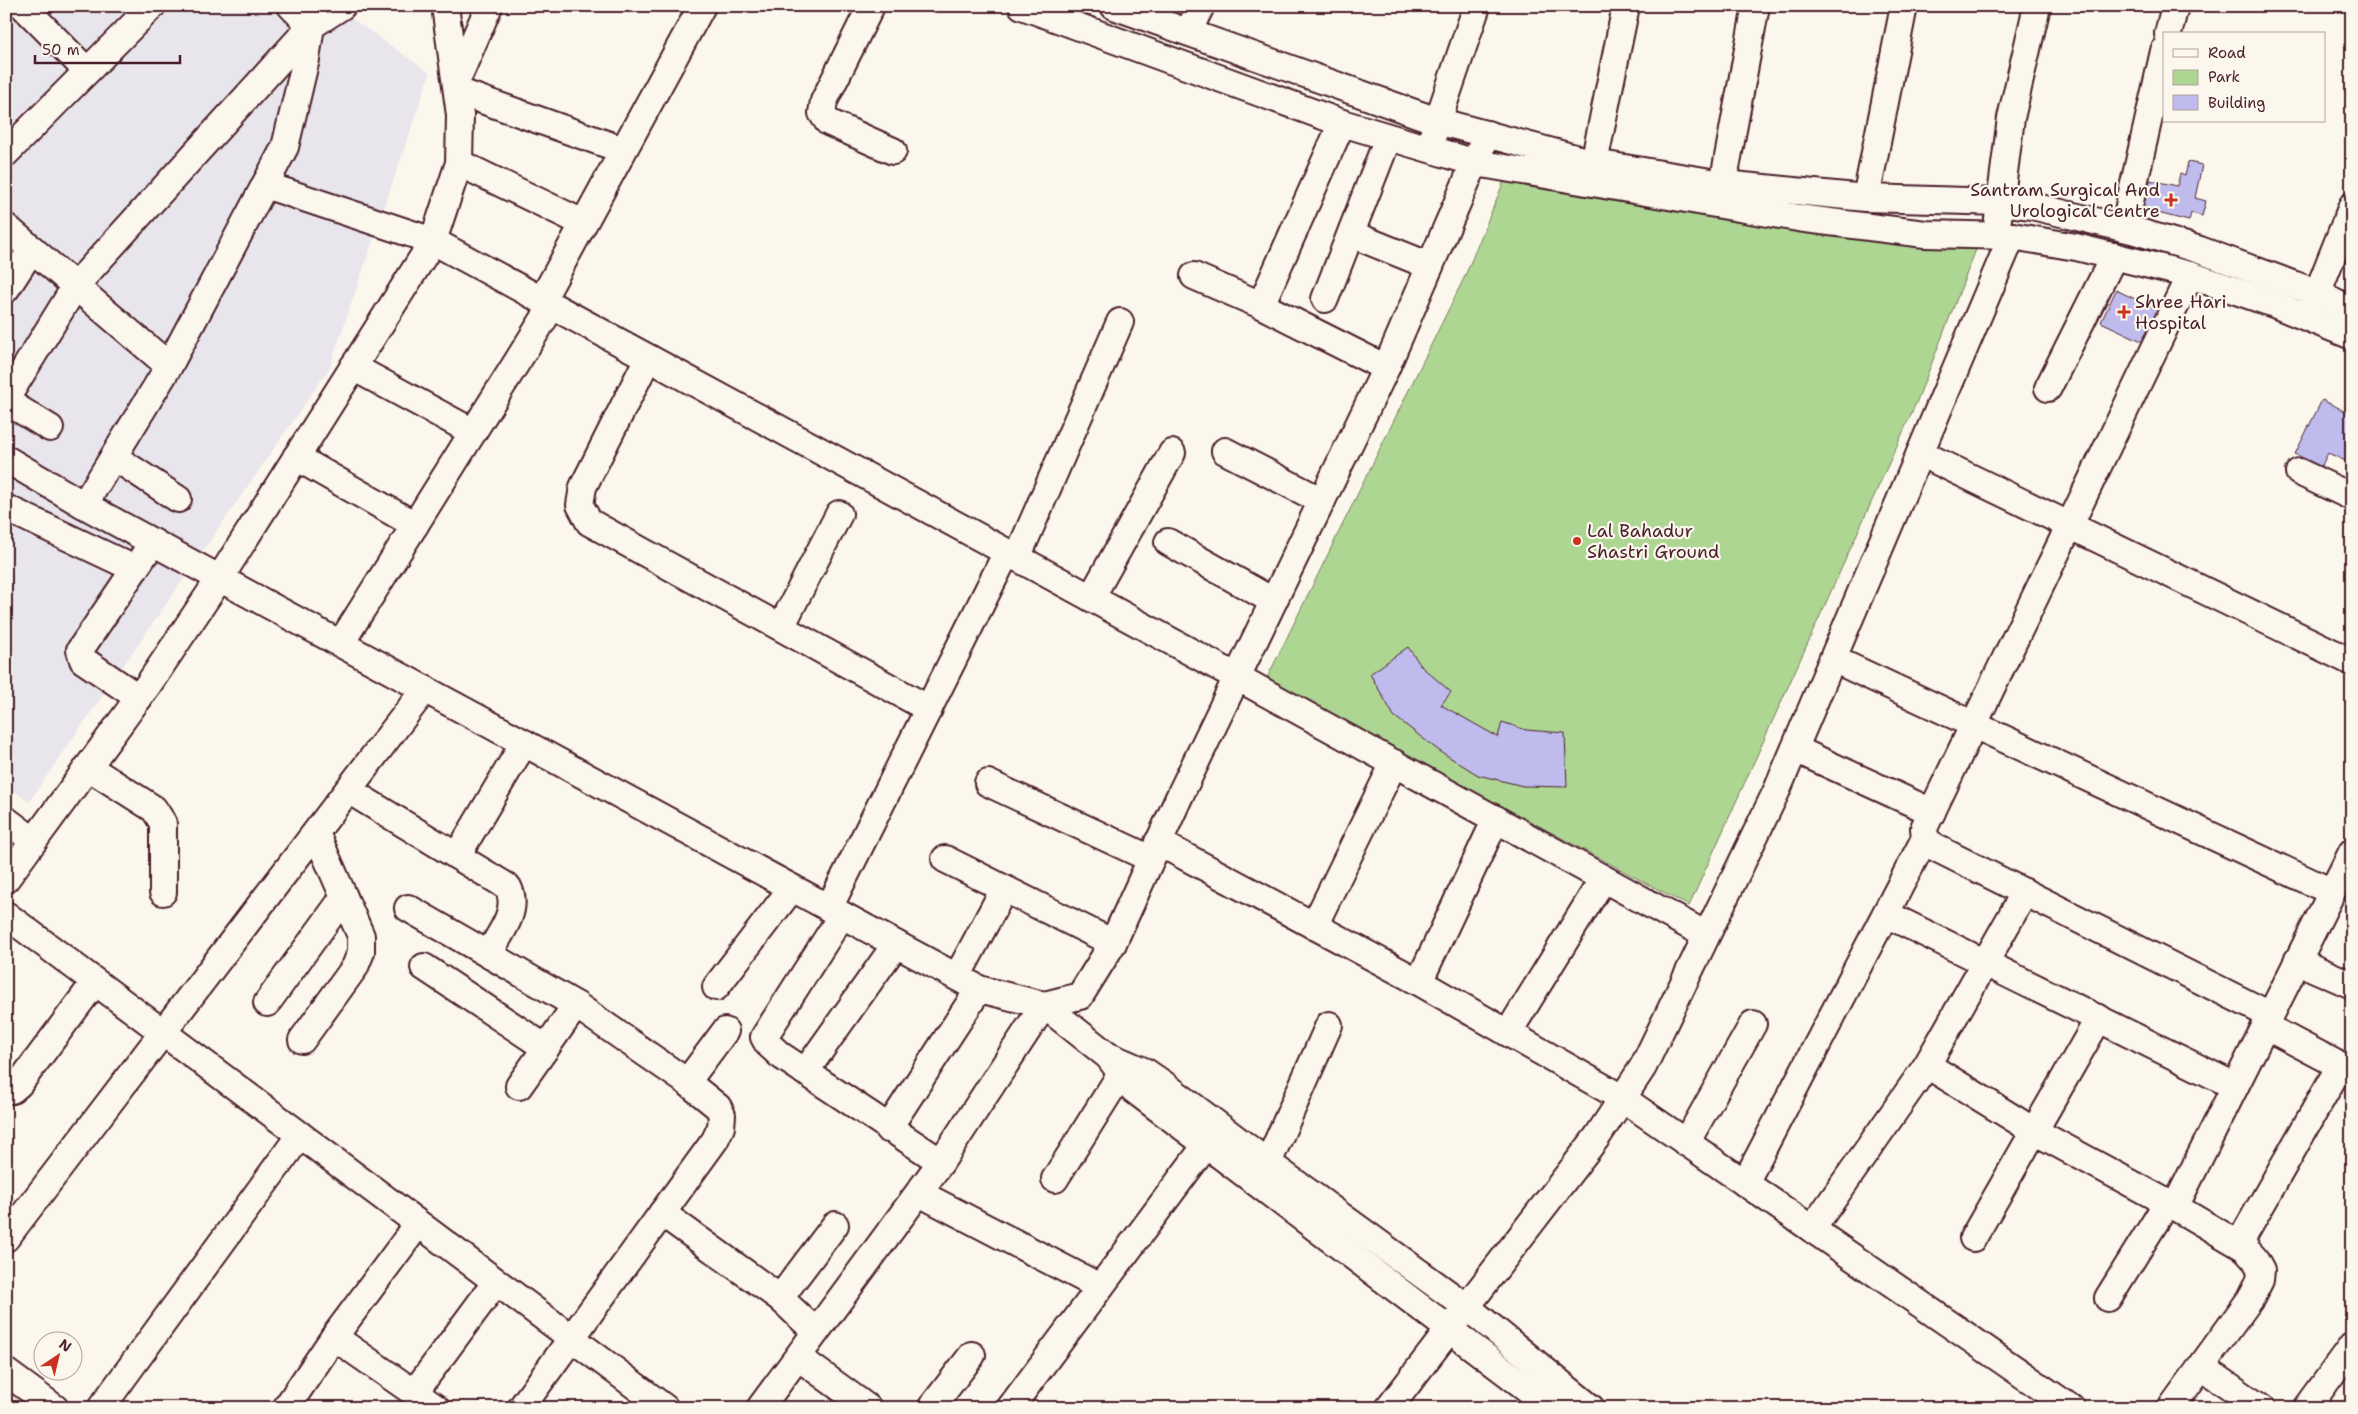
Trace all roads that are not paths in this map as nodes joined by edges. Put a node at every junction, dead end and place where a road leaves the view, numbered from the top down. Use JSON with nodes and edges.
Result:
{"nodes":[{"id":1,"x":23,"y":6,"type":"edge"},
{"id":2,"x":291,"y":6,"type":"edge"},
{"id":3,"x":342,"y":6,"type":"edge"},
{"id":4,"x":445,"y":6,"type":"edge"},
{"id":5,"x":490,"y":6,"type":"edge"},
{"id":6,"x":702,"y":6,"type":"edge"},
{"id":7,"x":871,"y":6,"type":"edge"},
{"id":8,"x":1022,"y":6,"type":"edge"},
{"id":9,"x":1114,"y":6,"type":"edge"},
{"id":10,"x":1201,"y":6,"type":"edge"},
{"id":11,"x":1477,"y":6,"type":"edge"},
{"id":12,"x":1626,"y":6,"type":"edge"},
{"id":13,"x":1756,"y":6,"type":"edge"},
{"id":14,"x":1904,"y":6,"type":"edge"},
{"id":15,"x":2037,"y":6,"type":"edge"},
{"id":16,"x":2175,"y":6,"type":"edge"},
{"id":17,"x":136,"y":12,"type":"edge"},
{"id":18,"x":311,"y":26,"type":"junction"},
{"id":19,"x":1188,"y":32,"type":"junction"},
{"id":20,"x":2168,"y":32,"type":"edge"},
{"id":21,"x":2163,"y":55,"type":"edge"},
{"id":22,"x":87,"y":71,"type":"junction"},
{"id":23,"x":456,"y":86,"type":"junction"},
{"id":24,"x":1437,"y":121,"type":"junction"},
{"id":25,"x":1342,"y":123,"type":"junction"},
{"id":26,"x":1487,"y":134,"type":"junction"},
{"id":27,"x":1388,"y":138,"type":"junction"},
{"id":28,"x":623,"y":150,"type":"junction"},
{"id":29,"x":1428,"y":150,"type":"junction"},
{"id":30,"x":893,"y":151,"type":"dead end"},
{"id":31,"x":6,"y":153,"type":"edge"},
{"id":32,"x":459,"y":163,"type":"junction"},
{"id":33,"x":1476,"y":163,"type":"junction"},
{"id":34,"x":1594,"y":163,"type":"junction"},
{"id":35,"x":1722,"y":184,"type":"junction"},
{"id":36,"x":265,"y":185,"type":"junction"},
{"id":37,"x":1866,"y":198,"type":"junction"},
{"id":38,"x":2001,"y":202,"type":"junction"},
{"id":39,"x":2352,"y":206,"type":"edge"},
{"id":40,"x":584,"y":223,"type":"junction"},
{"id":41,"x":6,"y":226,"type":"edge"},
{"id":42,"x":2124,"y":228,"type":"junction"},
{"id":43,"x":1351,"y":234,"type":"junction"},
{"id":44,"x":2003,"y":236,"type":"junction"},
{"id":45,"x":433,"y":241,"type":"junction"},
{"id":46,"x":32,"y":249,"type":"junction"},
{"id":47,"x":2114,"y":256,"type":"junction"},
{"id":48,"x":1430,"y":266,"type":"junction"},
{"id":49,"x":2190,"y":275,"type":"junction"},
{"id":50,"x":1194,"y":276,"type":"dead end"},
{"id":51,"x":76,"y":285,"type":"junction"},
{"id":52,"x":6,"y":289,"type":"edge"},
{"id":53,"x":1325,"y":299,"type":"dead end"},
{"id":54,"x":547,"y":303,"type":"junction"},
{"id":55,"x":1261,"y":305,"type":"junction"},
{"id":56,"x":2312,"y":305,"type":"junction"},
{"id":57,"x":2352,"y":310,"type":"edge"},
{"id":58,"x":1120,"y":322,"type":"dead end"},
{"id":59,"x":2352,"y":336,"type":"edge"},
{"id":60,"x":648,"y":358,"type":"junction"},
{"id":61,"x":169,"y":366,"type":"junction"},
{"id":62,"x":353,"y":367,"type":"junction"},
{"id":63,"x":1386,"y":368,"type":"junction"},
{"id":64,"x":2048,"y":388,"type":"dead end"},
{"id":65,"x":6,"y":400,"type":"edge"},
{"id":66,"x":50,"y":428,"type":"dead end"},
{"id":67,"x":473,"y":432,"type":"junction"},
{"id":68,"x":1225,"y":451,"type":"dead end"},
{"id":69,"x":1172,"y":453,"type":"dead end"},
{"id":70,"x":1920,"y":453,"type":"junction"},
{"id":71,"x":114,"y":457,"type":"junction"},
{"id":72,"x":296,"y":458,"type":"junction"},
{"id":73,"x":6,"y":459,"type":"edge"},
{"id":74,"x":2299,"y":472,"type":"dead end"},
{"id":75,"x":2352,"y":497,"type":"edge"},
{"id":76,"x":178,"y":499,"type":"dead end"},
{"id":77,"x":1322,"y":501,"type":"junction"},
{"id":78,"x":84,"y":505,"type":"junction"},
{"id":79,"x":6,"y":508,"type":"edge"},
{"id":80,"x":839,"y":514,"type":"dead end"},
{"id":81,"x":415,"y":524,"type":"junction"},
{"id":82,"x":2070,"y":525,"type":"junction"},
{"id":83,"x":153,"y":542,"type":"junction"},
{"id":84,"x":1168,"y":542,"type":"dead end"},
{"id":85,"x":1012,"y":555,"type":"junction"},
{"id":86,"x":135,"y":569,"type":"junction"},
{"id":87,"x":220,"y":578,"type":"junction"},
{"id":88,"x":1091,"y":598,"type":"junction"},
{"id":89,"x":1274,"y":601,"type":"junction"},
{"id":90,"x":780,"y":627,"type":"junction"},
{"id":91,"x":341,"y":643,"type":"junction"},
{"id":92,"x":1833,"y":659,"type":"junction"},
{"id":93,"x":2352,"y":662,"type":"edge"},
{"id":94,"x":1237,"y":677,"type":"junction"},
{"id":95,"x":425,"y":689,"type":"junction"},
{"id":96,"x":139,"y":698,"type":"junction"},
{"id":97,"x":929,"y":709,"type":"junction"},
{"id":98,"x":1975,"y":725,"type":"junction"},
{"id":99,"x":524,"y":743,"type":"junction"},
{"id":100,"x":1795,"y":749,"type":"junction"},
{"id":101,"x":1394,"y":763,"type":"junction"},
{"id":102,"x":88,"y":767,"type":"junction"},
{"id":103,"x":988,"y":783,"type":"dead end"},
{"id":104,"x":348,"y":790,"type":"junction"},
{"id":105,"x":1932,"y":812,"type":"junction"},
{"id":106,"x":1496,"y":819,"type":"junction"},
{"id":107,"x":6,"y":820,"type":"edge"},
{"id":108,"x":316,"y":833,"type":"junction"},
{"id":109,"x":1925,"y":838,"type":"junction"},
{"id":110,"x":34,"y":841,"type":"junction"},
{"id":111,"x":1154,"y":851,"type":"junction"},
{"id":112,"x":2352,"y":852,"type":"edge"},
{"id":113,"x":457,"y":856,"type":"junction"},
{"id":114,"x":945,"y":859,"type":"dead end"},
{"id":115,"x":6,"y":879,"type":"edge"},
{"id":116,"x":1603,"y":879,"type":"junction"},
{"id":117,"x":792,"y":888,"type":"junction"},
{"id":118,"x":1004,"y":889,"type":"junction"},
{"id":119,"x":163,"y":892,"type":"dead end"},
{"id":120,"x":2025,"y":892,"type":"junction"},
{"id":121,"x":2332,"y":892,"type":"junction"},
{"id":122,"x":344,"y":896,"type":"junction"},
{"id":123,"x":408,"y":908,"type":"dead end"},
{"id":124,"x":835,"y":911,"type":"junction"},
{"id":125,"x":1886,"y":914,"type":"junction"},
{"id":126,"x":6,"y":915,"type":"edge"},
{"id":127,"x":1314,"y":926,"type":"junction"},
{"id":128,"x":1706,"y":935,"type":"junction"},
{"id":129,"x":1112,"y":943,"type":"junction"},
{"id":130,"x":896,"y":944,"type":"junction"},
{"id":131,"x":488,"y":954,"type":"junction"},
{"id":132,"x":2298,"y":960,"type":"junction"},
{"id":133,"x":1984,"y":962,"type":"junction"},
{"id":134,"x":424,"y":967,"type":"dead end"},
{"id":135,"x":95,"y":982,"type":"junction"},
{"id":136,"x":1419,"y":982,"type":"junction"},
{"id":137,"x":968,"y":983,"type":"junction"},
{"id":138,"x":2352,"y":985,"type":"edge"},
{"id":139,"x":716,"y":987,"type":"dead end"},
{"id":140,"x":267,"y":1003,"type":"dead end"},
{"id":141,"x":576,"y":1005,"type":"junction"},
{"id":142,"x":1044,"y":1005,"type":"junction"},
{"id":143,"x":2098,"y":1018,"type":"junction"},
{"id":144,"x":2268,"y":1020,"type":"junction"},
{"id":145,"x":1753,"y":1024,"type":"dead end"},
{"id":146,"x":1329,"y":1025,"type":"dead end"},
{"id":147,"x":726,"y":1031,"type":"dead end"},
{"id":148,"x":163,"y":1032,"type":"junction"},
{"id":149,"x":1508,"y":1033,"type":"junction"},
{"id":150,"x":302,"y":1040,"type":"dead end"},
{"id":151,"x":546,"y":1048,"type":"junction"},
{"id":152,"x":1119,"y":1064,"type":"junction"},
{"id":153,"x":1927,"y":1065,"type":"junction"},
{"id":154,"x":2346,"y":1069,"type":"edge"},
{"id":155,"x":805,"y":1072,"type":"junction"},
{"id":156,"x":687,"y":1082,"type":"junction"},
{"id":157,"x":519,"y":1086,"type":"dead end"},
{"id":158,"x":2235,"y":1086,"type":"junction"},
{"id":159,"x":6,"y":1089,"type":"edge"},
{"id":160,"x":1622,"y":1098,"type":"junction"},
{"id":161,"x":888,"y":1128,"type":"junction"},
{"id":162,"x":2034,"y":1131,"type":"junction"},
{"id":163,"x":300,"y":1135,"type":"junction"},
{"id":164,"x":1686,"y":1143,"type":"junction"},
{"id":165,"x":1207,"y":1144,"type":"junction"},
{"id":166,"x":941,"y":1162,"type":"junction"},
{"id":167,"x":1268,"y":1163,"type":"junction"},
{"id":168,"x":1054,"y":1179,"type":"dead end"},
{"id":169,"x":1745,"y":1183,"type":"junction"},
{"id":170,"x":919,"y":1193,"type":"junction"},
{"id":171,"x":2171,"y":1205,"type":"junction"},
{"id":172,"x":662,"y":1213,"type":"junction"},
{"id":173,"x":418,"y":1224,"type":"junction"},
{"id":174,"x":835,"y":1225,"type":"dead end"},
{"id":175,"x":1812,"y":1229,"type":"junction"},
{"id":176,"x":6,"y":1238,"type":"edge"},
{"id":177,"x":1973,"y":1238,"type":"dead end"},
{"id":178,"x":2239,"y":1244,"type":"junction"},
{"id":179,"x":496,"y":1282,"type":"junction"},
{"id":180,"x":1100,"y":1287,"type":"junction"},
{"id":181,"x":780,"y":1298,"type":"junction"},
{"id":182,"x":2108,"y":1298,"type":"dead end"},
{"id":183,"x":1468,"y":1308,"type":"junction"},
{"id":184,"x":1452,"y":1329,"type":"junction"},
{"id":185,"x":815,"y":1331,"type":"junction"},
{"id":186,"x":334,"y":1337,"type":"junction"},
{"id":187,"x":572,"y":1340,"type":"junction"},
{"id":188,"x":2352,"y":1346,"type":"edge"},
{"id":189,"x":972,"y":1355,"type":"dead end"},
{"id":190,"x":798,"y":1357,"type":"junction"},
{"id":191,"x":2202,"y":1367,"type":"junction"},
{"id":192,"x":6,"y":1372,"type":"edge"},
{"id":193,"x":414,"y":1393,"type":"junction"},
{"id":194,"x":55,"y":1408,"type":"edge"},
{"id":195,"x":101,"y":1408,"type":"edge"},
{"id":196,"x":286,"y":1408,"type":"edge"},
{"id":197,"x":436,"y":1408,"type":"edge"},
{"id":198,"x":521,"y":1408,"type":"edge"},
{"id":199,"x":665,"y":1408,"type":"edge"},
{"id":200,"x":760,"y":1408,"type":"edge"},
{"id":201,"x":868,"y":1408,"type":"edge"},
{"id":202,"x":931,"y":1408,"type":"edge"},
{"id":203,"x":1010,"y":1408,"type":"edge"},
{"id":204,"x":1389,"y":1408,"type":"edge"},
{"id":205,"x":1553,"y":1408,"type":"edge"},
{"id":206,"x":1591,"y":1408,"type":"edge"},
{"id":207,"x":2071,"y":1408,"type":"edge"},
{"id":208,"x":2171,"y":1408,"type":"edge"},
{"id":209,"x":2261,"y":1408,"type":"edge"},
{"id":210,"x":2307,"y":1408,"type":"edge"}],
"edges":[{"from":1,"to":22,"type":"street"},
{"from":2,"to":18,"type":"street"},
{"from":3,"to":18,"type":"street"},
{"from":4,"to":23,"type":"street"},
{"from":5,"to":23,"type":"street"},
{"from":6,"to":28,"type":"street"},
{"from":7,"to":30,"type":"street"},
{"from":8,"to":25,"type":"street"},
{"from":9,"to":19,"type":"street"},
{"from":10,"to":19,"type":"street"},
{"from":11,"to":24,"type":"street"},
{"from":12,"to":34,"type":"street"},
{"from":13,"to":35,"type":"street"},
{"from":14,"to":37,"type":"street"},
{"from":15,"to":38,"type":"street"},
{"from":16,"to":20,"type":"street"},
{"from":17,"to":22,"type":"street"},
{"from":18,"to":36,"type":"street"},
{"from":18,"to":51,"type":"street"},
{"from":19,"to":24,"type":"street"},
{"from":21,"to":42,"type":"street"},
{"from":22,"to":31,"type":"street"},
{"from":23,"to":28,"type":"street"},
{"from":23,"to":32,"type":"street"},
{"from":24,"to":26,"type":"street"},
{"from":24,"to":29,"type":"street"},
{"from":25,"to":27,"type":"street"},
{"from":25,"to":55,"type":"street"},
{"from":26,"to":33,"type":"street"},
{"from":26,"to":34,"type":"street"},
{"from":27,"to":29,"type":"street"},
{"from":27,"to":43,"type":"street"},
{"from":28,"to":40,"type":"street"},
{"from":29,"to":33,"type":"street"},
{"from":32,"to":40,"type":"street"},
{"from":32,"to":45,"type":"street"},
{"from":33,"to":44,"type":"street"},
{"from":33,"to":48,"type":"street"},
{"from":34,"to":35,"type":"street"},
{"from":35,"to":37,"type":"street"},
{"from":36,"to":45,"type":"street"},
{"from":36,"to":61,"type":"street"},
{"from":37,"to":38,"type":"street"},
{"from":38,"to":42,"type":"street"},
{"from":38,"to":44,"type":"street"},
{"from":39,"to":56,"type":"street"},
{"from":40,"to":54,"type":"street"},
{"from":41,"to":46,"type":"street"},
{"from":42,"to":56,"type":"street"},
{"from":43,"to":48,"type":"street"},
{"from":43,"to":53,"type":"street"},
{"from":44,"to":47,"type":"street"},
{"from":44,"to":70,"type":"street"},
{"from":45,"to":54,"type":"street"},
{"from":45,"to":62,"type":"street"},
{"from":46,"to":51,"type":"street"},
{"from":46,"to":52,"type":"street"},
{"from":47,"to":49,"type":"street"},
{"from":47,"to":64,"type":"street"},
{"from":48,"to":63,"type":"street"},
{"from":49,"to":56,"type":"street"},
{"from":49,"to":82,"type":"street"},
{"from":50,"to":55,"type":"street"},
{"from":51,"to":61,"type":"street"},
{"from":51,"to":65,"type":"street"},
{"from":54,"to":60,"type":"street"},
{"from":54,"to":67,"type":"street"},
{"from":55,"to":63,"type":"street"},
{"from":56,"to":57,"type":"street"},
{"from":56,"to":59,"type":"street"},
{"from":58,"to":85,"type":"street"},
{"from":60,"to":85,"type":"street"},
{"from":60,"to":90,"type":"street"},
{"from":61,"to":71,"type":"street"},
{"from":62,"to":67,"type":"street"},
{"from":62,"to":72,"type":"street"},
{"from":63,"to":77,"type":"street"},
{"from":65,"to":66,"type":"street"},
{"from":67,"to":81,"type":"street"},
{"from":68,"to":77,"type":"street"},
{"from":69,"to":88,"type":"street"},
{"from":70,"to":82,"type":"street"},
{"from":70,"to":92,"type":"street"},
{"from":71,"to":76,"type":"street"},
{"from":71,"to":78,"type":"street"},
{"from":72,"to":81,"type":"street"},
{"from":72,"to":87,"type":"street"},
{"from":73,"to":78,"type":"street"},
{"from":74,"to":75,"type":"street"},
{"from":77,"to":89,"type":"street"},
{"from":78,"to":83,"type":"street"},
{"from":79,"to":86,"type":"street"},
{"from":80,"to":90,"type":"street"},
{"from":81,"to":91,"type":"street"},
{"from":82,"to":93,"type":"street"},
{"from":82,"to":98,"type":"street"},
{"from":83,"to":86,"type":"street"},
{"from":83,"to":87,"type":"street"},
{"from":84,"to":89,"type":"street"},
{"from":85,"to":88,"type":"street"},
{"from":85,"to":97,"type":"street"},
{"from":86,"to":96,"type":"street"},
{"from":87,"to":91,"type":"street"},
{"from":87,"to":96,"type":"street"},
{"from":88,"to":94,"type":"street"},
{"from":89,"to":94,"type":"street"},
{"from":90,"to":97,"type":"street"},
{"from":91,"to":95,"type":"street"},
{"from":92,"to":98,"type":"street"},
{"from":92,"to":100,"type":"street"},
{"from":94,"to":101,"type":"street"},
{"from":94,"to":111,"type":"street"},
{"from":95,"to":99,"type":"street"},
{"from":95,"to":104,"type":"street"},
{"from":96,"to":102,"type":"street"},
{"from":97,"to":124,"type":"street"},
{"from":98,"to":105,"type":"street"},
{"from":98,"to":121,"type":"street"},
{"from":99,"to":113,"type":"street"},
{"from":99,"to":117,"type":"street"},
{"from":100,"to":105,"type":"street"},
{"from":100,"to":128,"type":"street"},
{"from":101,"to":106,"type":"street"},
{"from":101,"to":127,"type":"street"},
{"from":102,"to":110,"type":"street"},
{"from":102,"to":119,"type":"street"},
{"from":103,"to":111,"type":"street"},
{"from":104,"to":108,"type":"street"},
{"from":104,"to":113,"type":"street"},
{"from":105,"to":109,"type":"street"},
{"from":106,"to":116,"type":"street"},
{"from":106,"to":136,"type":"street"},
{"from":107,"to":110,"type":"street"},
{"from":108,"to":122,"type":"street"},
{"from":108,"to":148,"type":"street"},
{"from":109,"to":120,"type":"street"},
{"from":109,"to":125,"type":"street"},
{"from":110,"to":115,"type":"street"},
{"from":111,"to":127,"type":"street"},
{"from":111,"to":129,"type":"street"},
{"from":112,"to":121,"type":"street"},
{"from":113,"to":131,"type":"street"},
{"from":114,"to":118,"type":"street"},
{"from":116,"to":128,"type":"street"},
{"from":116,"to":149,"type":"street"},
{"from":117,"to":124,"type":"street"},
{"from":117,"to":139,"type":"street"},
{"from":118,"to":129,"type":"street"},
{"from":118,"to":137,"type":"street"},
{"from":120,"to":133,"type":"street"},
{"from":120,"to":144,"type":"street"},
{"from":121,"to":132,"type":"street"},
{"from":122,"to":140,"type":"street"},
{"from":122,"to":150,"type":"street"},
{"from":123,"to":131,"type":"street"},
{"from":124,"to":130,"type":"street"},
{"from":124,"to":155,"type":"street"},
{"from":125,"to":133,"type":"street"},
{"from":125,"to":169,"type":"street"},
{"from":126,"to":135,"type":"street"},
{"from":127,"to":136,"type":"street"},
{"from":128,"to":160,"type":"street"},
{"from":129,"to":142,"type":"street"},
{"from":130,"to":137,"type":"street"},
{"from":130,"to":155,"type":"street"},
{"from":131,"to":141,"type":"street"},
{"from":132,"to":138,"type":"street"},
{"from":132,"to":144,"type":"street"},
{"from":133,"to":143,"type":"street"},
{"from":133,"to":153,"type":"street"},
{"from":134,"to":151,"type":"street"},
{"from":135,"to":148,"type":"street"},
{"from":135,"to":159,"type":"street"},
{"from":136,"to":149,"type":"street"},
{"from":137,"to":142,"type":"street"},
{"from":137,"to":161,"type":"street"},
{"from":141,"to":151,"type":"street"},
{"from":141,"to":156,"type":"street"},
{"from":142,"to":152,"type":"street"},
{"from":142,"to":166,"type":"street"},
{"from":143,"to":158,"type":"street"},
{"from":143,"to":162,"type":"street"},
{"from":144,"to":154,"type":"street"},
{"from":144,"to":158,"type":"street"},
{"from":145,"to":164,"type":"street"},
{"from":146,"to":167,"type":"street"},
{"from":147,"to":156,"type":"street"},
{"from":148,"to":163,"type":"street"},
{"from":148,"to":176,"type":"street"},
{"from":149,"to":160,"type":"street"},
{"from":151,"to":157,"type":"street"},
{"from":152,"to":165,"type":"street"},
{"from":152,"to":167,"type":"street"},
{"from":152,"to":168,"type":"street"},
{"from":153,"to":162,"type":"street"},
{"from":153,"to":175,"type":"street"},
{"from":154,"to":178,"type":"street"},
{"from":155,"to":161,"type":"street"},
{"from":156,"to":172,"type":"street"},
{"from":158,"to":171,"type":"street"},
{"from":160,"to":164,"type":"street"},
{"from":160,"to":183,"type":"street"},
{"from":161,"to":166,"type":"street"},
{"from":162,"to":171,"type":"street"},
{"from":162,"to":177,"type":"street"},
{"from":163,"to":173,"type":"street"},
{"from":163,"to":195,"type":"street"},
{"from":164,"to":169,"type":"street"},
{"from":165,"to":180,"type":"street"},
{"from":165,"to":184,"type":"street"},
{"from":166,"to":170,"type":"street"},
{"from":167,"to":183,"type":"street"},
{"from":169,"to":175,"type":"street"},
{"from":170,"to":180,"type":"street"},
{"from":170,"to":185,"type":"street"},
{"from":171,"to":178,"type":"street"},
{"from":171,"to":182,"type":"street"},
{"from":172,"to":181,"type":"street"},
{"from":172,"to":187,"type":"street"},
{"from":173,"to":179,"type":"street"},
{"from":173,"to":186,"type":"street"},
{"from":174,"to":181,"type":"street"},
{"from":175,"to":207,"type":"street"},
{"from":178,"to":191,"type":"street"},
{"from":179,"to":187,"type":"street"},
{"from":179,"to":193,"type":"street"},
{"from":180,"to":203,"type":"street"},
{"from":181,"to":185,"type":"street"},
{"from":183,"to":184,"type":"street"},
{"from":183,"to":206,"type":"street"},
{"from":184,"to":204,"type":"street"},
{"from":184,"to":205,"type":"street"},
{"from":185,"to":190,"type":"street"},
{"from":186,"to":193,"type":"street"},
{"from":186,"to":196,"type":"street"},
{"from":187,"to":198,"type":"street"},
{"from":187,"to":199,"type":"street"},
{"from":188,"to":210,"type":"street"},
{"from":189,"to":202,"type":"street"},
{"from":190,"to":200,"type":"street"},
{"from":190,"to":201,"type":"street"},
{"from":191,"to":208,"type":"street"},
{"from":191,"to":209,"type":"street"},
{"from":192,"to":194,"type":"street"},
{"from":193,"to":197,"type":"street"}]}
